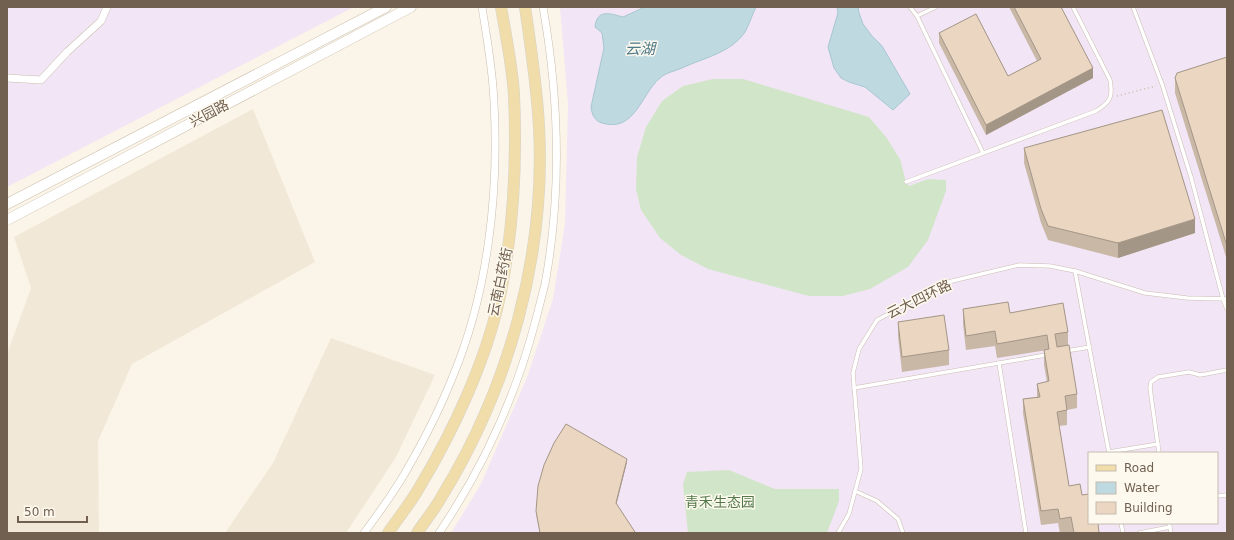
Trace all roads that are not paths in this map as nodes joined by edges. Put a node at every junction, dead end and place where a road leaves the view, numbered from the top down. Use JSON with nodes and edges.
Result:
{"nodes":[{"id":1,"x":107,"y":7,"type":"edge"},
{"id":2,"x":386,"y":7,"type":"edge"},
{"id":3,"x":411,"y":7,"type":"edge"},
{"id":4,"x":482,"y":7,"type":"edge"},
{"id":5,"x":501,"y":7,"type":"edge"},
{"id":6,"x":525,"y":7,"type":"edge"},
{"id":7,"x":543,"y":7,"type":"edge"},
{"id":8,"x":910,"y":7,"type":"edge"},
{"id":9,"x":936,"y":7,"type":"edge"},
{"id":10,"x":1073,"y":7,"type":"edge"},
{"id":11,"x":1133,"y":7,"type":"edge"},
{"id":12,"x":917,"y":16,"type":"junction"},
{"id":13,"x":7,"y":78,"type":"edge"},
{"id":14,"x":983,"y":153,"type":"junction"},
{"id":15,"x":906,"y":182,"type":"dead end"},
{"id":16,"x":7,"y":204,"type":"edge"},
{"id":17,"x":7,"y":220,"type":"edge"},
{"id":18,"x":1075,"y":271,"type":"junction"},
{"id":19,"x":1225,"y":299,"type":"edge"},
{"id":20,"x":1227,"y":309,"type":"edge"},
{"id":21,"x":1090,"y":347,"type":"junction"},
{"id":22,"x":1064,"y":352,"type":"edge"},
{"id":23,"x":1046,"y":355,"type":"edge"},
{"id":24,"x":999,"y":363,"type":"junction"},
{"id":25,"x":1227,"y":370,"type":"edge"},
{"id":26,"x":854,"y":388,"type":"junction"},
{"id":27,"x":1158,"y":444,"type":"junction"},
{"id":28,"x":1109,"y":452,"type":"edge"},
{"id":29,"x":1159,"y":452,"type":"edge"},
{"id":30,"x":855,"y":490,"type":"junction"},
{"id":31,"x":1170,"y":525,"type":"edge"},
{"id":32,"x":364,"y":533,"type":"edge"},
{"id":33,"x":388,"y":533,"type":"edge"},
{"id":34,"x":417,"y":533,"type":"edge"},
{"id":35,"x":439,"y":533,"type":"edge"},
{"id":36,"x":838,"y":533,"type":"edge"},
{"id":37,"x":904,"y":533,"type":"edge"},
{"id":38,"x":1026,"y":533,"type":"edge"},
{"id":39,"x":1139,"y":533,"type":"edge"},
{"id":40,"x":1172,"y":533,"type":"edge"}],
"edges":[{"from":1,"to":13,"type":"street"},
{"from":2,"to":16,"type":"main road","name":"兴园路"},
{"from":3,"to":17,"type":"main road","name":"兴园路"},
{"from":4,"to":32,"type":"street"},
{"from":5,"to":33,"type":"main road","name":"云南白药街"},
{"from":6,"to":34,"type":"main road","name":"云南白药街"},
{"from":7,"to":35,"type":"street"},
{"from":8,"to":12,"type":"lane"},
{"from":9,"to":12,"type":"lane"},
{"from":10,"to":14,"type":"lane"},
{"from":11,"to":19,"type":"lane"},
{"from":12,"to":14,"type":"lane"},
{"from":14,"to":15,"type":"lane"},
{"from":18,"to":19,"type":"lane","name":"云大四环路"},
{"from":18,"to":21,"type":"lane"},
{"from":18,"to":26,"type":"lane","name":"云大四环路"},
{"from":19,"to":20,"type":"lane"},
{"from":21,"to":22,"type":"lane"},
{"from":21,"to":28,"type":"lane"},
{"from":23,"to":24,"type":"lane"},
{"from":24,"to":26,"type":"lane"},
{"from":24,"to":38,"type":"lane"},
{"from":25,"to":27,"type":"lane"},
{"from":26,"to":30,"type":"lane","name":"云大四环路"},
{"from":27,"to":28,"type":"lane"},
{"from":27,"to":29,"type":"lane"},
{"from":30,"to":36,"type":"lane","name":"云大四环路"},
{"from":30,"to":37,"type":"lane"},
{"from":31,"to":39,"type":"lane"},
{"from":31,"to":40,"type":"lane"}]}
